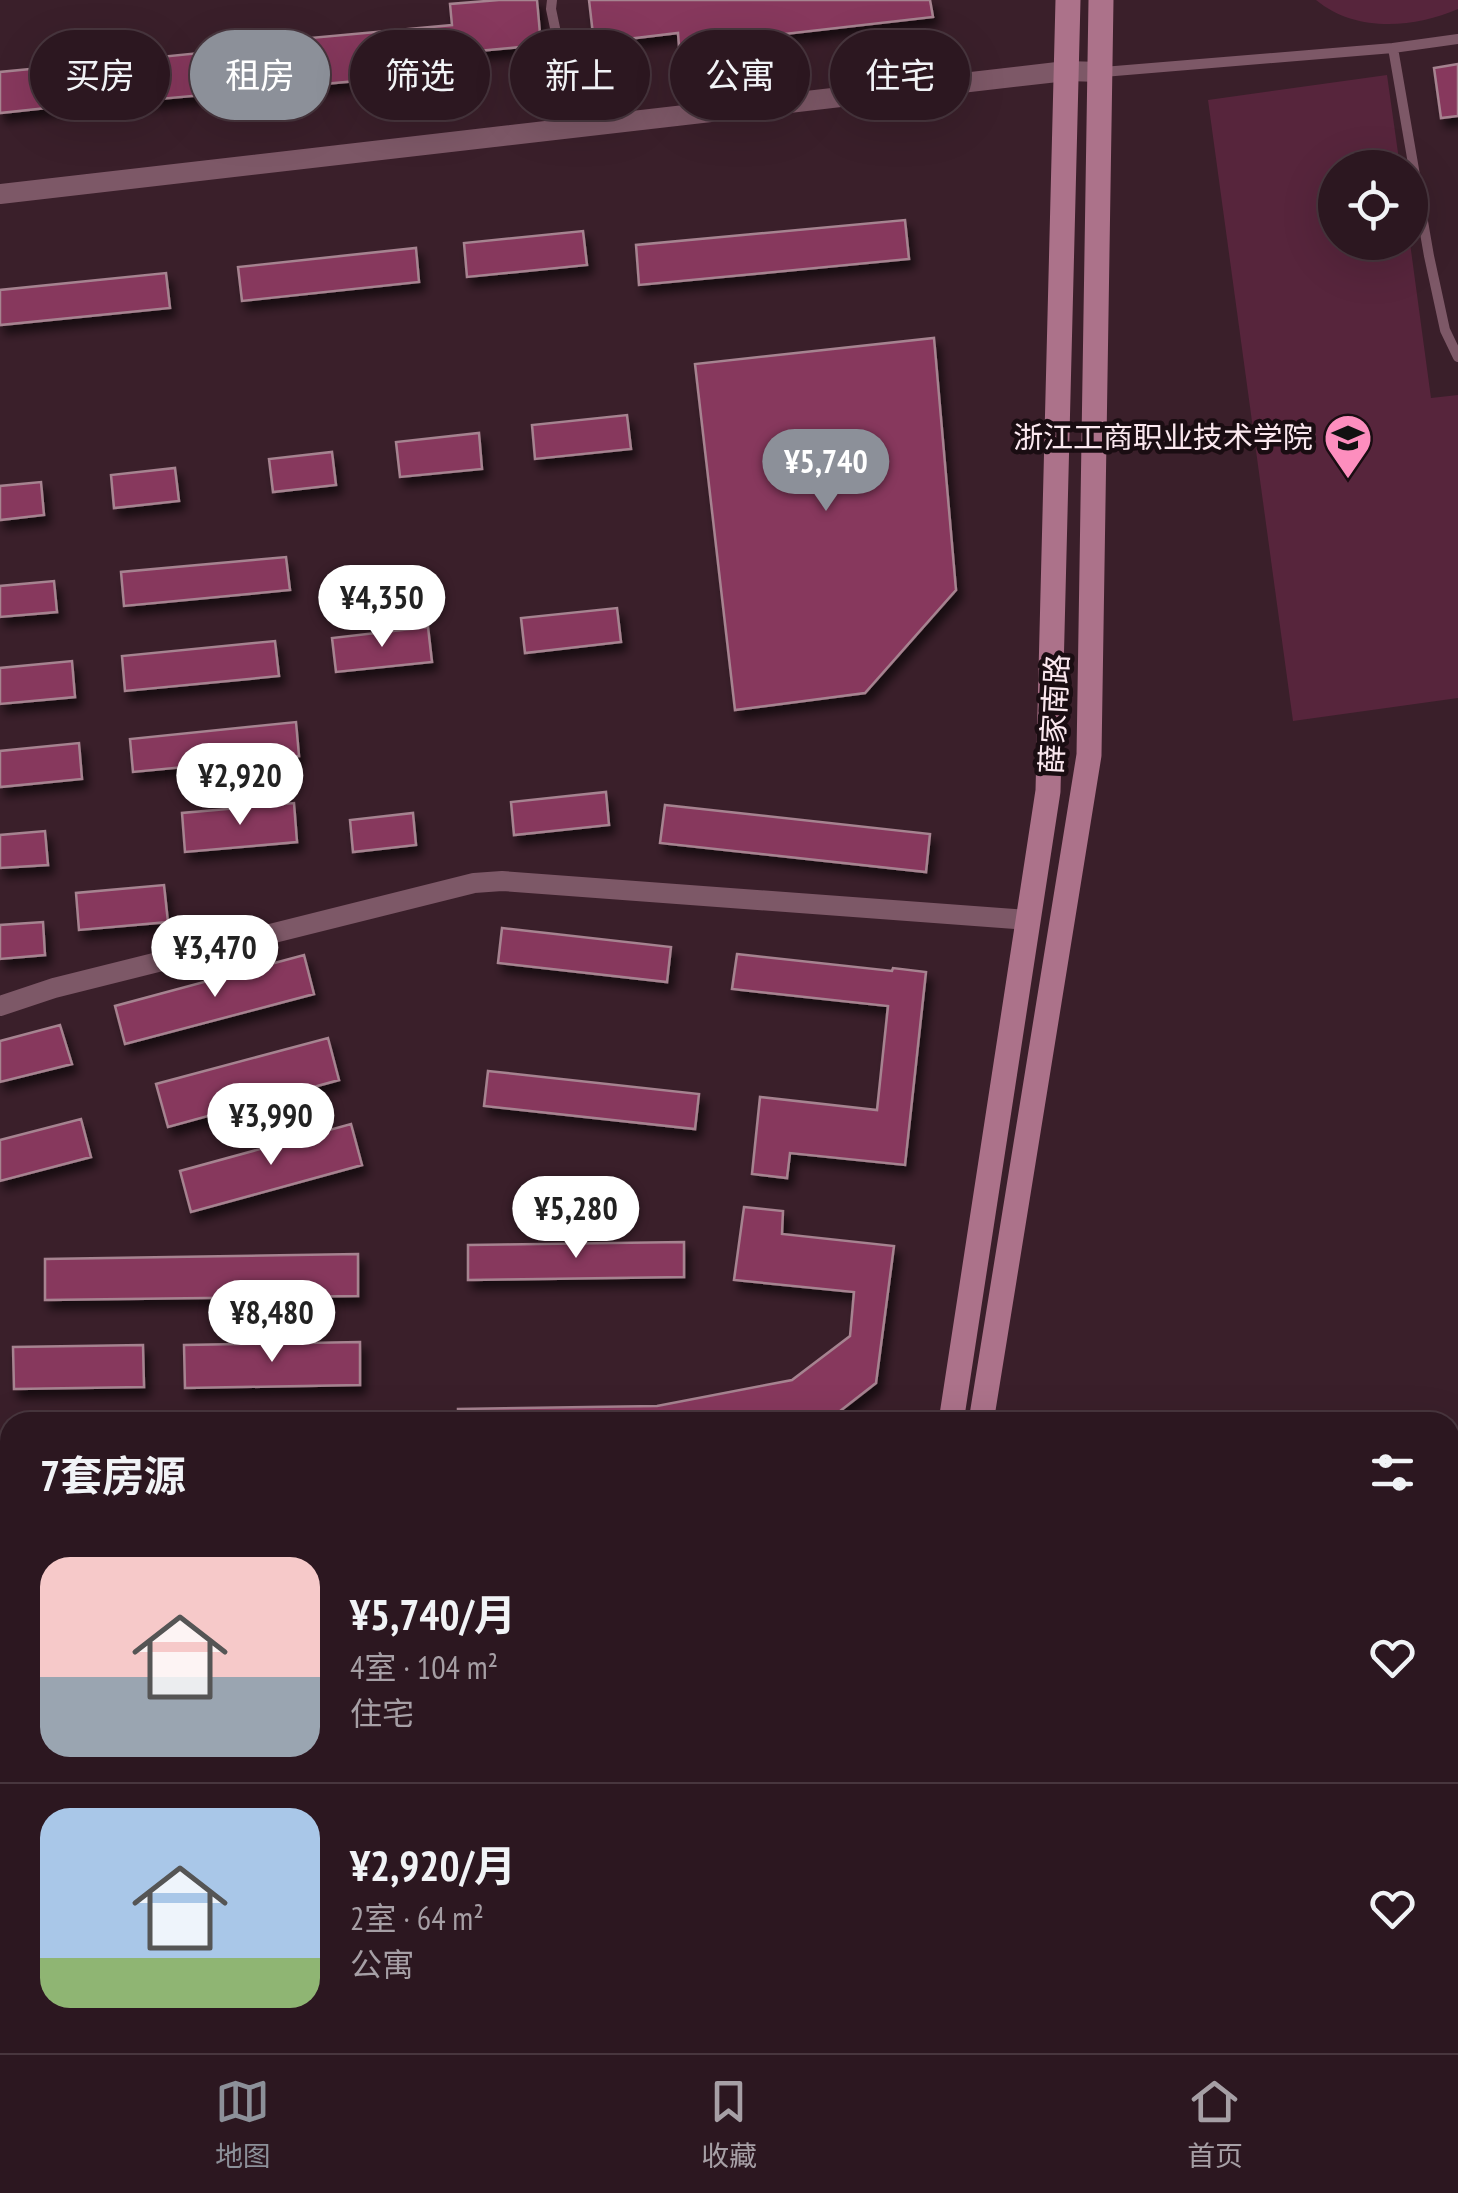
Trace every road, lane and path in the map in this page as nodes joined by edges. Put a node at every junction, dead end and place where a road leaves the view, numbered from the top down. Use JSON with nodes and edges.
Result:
{"nodes":[{"id":1,"x":552,"y":0,"type":"edge"},
{"id":2,"x":1068,"y":0,"type":"edge"},
{"id":3,"x":1101,"y":0,"type":"edge"},
{"id":4,"x":1458,"y":39,"type":"edge"},
{"id":5,"x":1393,"y":48,"type":"junction"},
{"id":6,"x":1066,"y":71,"type":"junction"},
{"id":7,"x":1101,"y":72,"type":"junction"},
{"id":8,"x":584,"y":127,"type":"junction"},
{"id":9,"x":0,"y":194,"type":"edge"},
{"id":10,"x":1458,"y":358,"type":"edge"},
{"id":11,"x":1028,"y":920,"type":"junction"},
{"id":12,"x":0,"y":1006,"type":"edge"},
{"id":13,"x":954,"y":1412,"type":"edge"},
{"id":14,"x":983,"y":1412,"type":"edge"}],
"edges":[{"from":1,"to":8,"type":"lane"},
{"from":2,"to":6,"type":"main road","name":"薛家南路"},
{"from":3,"to":7,"type":"main road","name":"薛家南路"},
{"from":4,"to":5,"type":"lane"},
{"from":5,"to":7,"type":"lane"},
{"from":5,"to":10,"type":"lane"},
{"from":6,"to":7,"type":"street"},
{"from":6,"to":8,"type":"street"},
{"from":6,"to":11,"type":"main road","name":"薛家南路"},
{"from":7,"to":14,"type":"main road","name":"薛家南路"},
{"from":8,"to":9,"type":"street"},
{"from":11,"to":12,"type":"street"},
{"from":11,"to":13,"type":"main road","name":"薛家南路"}]}
